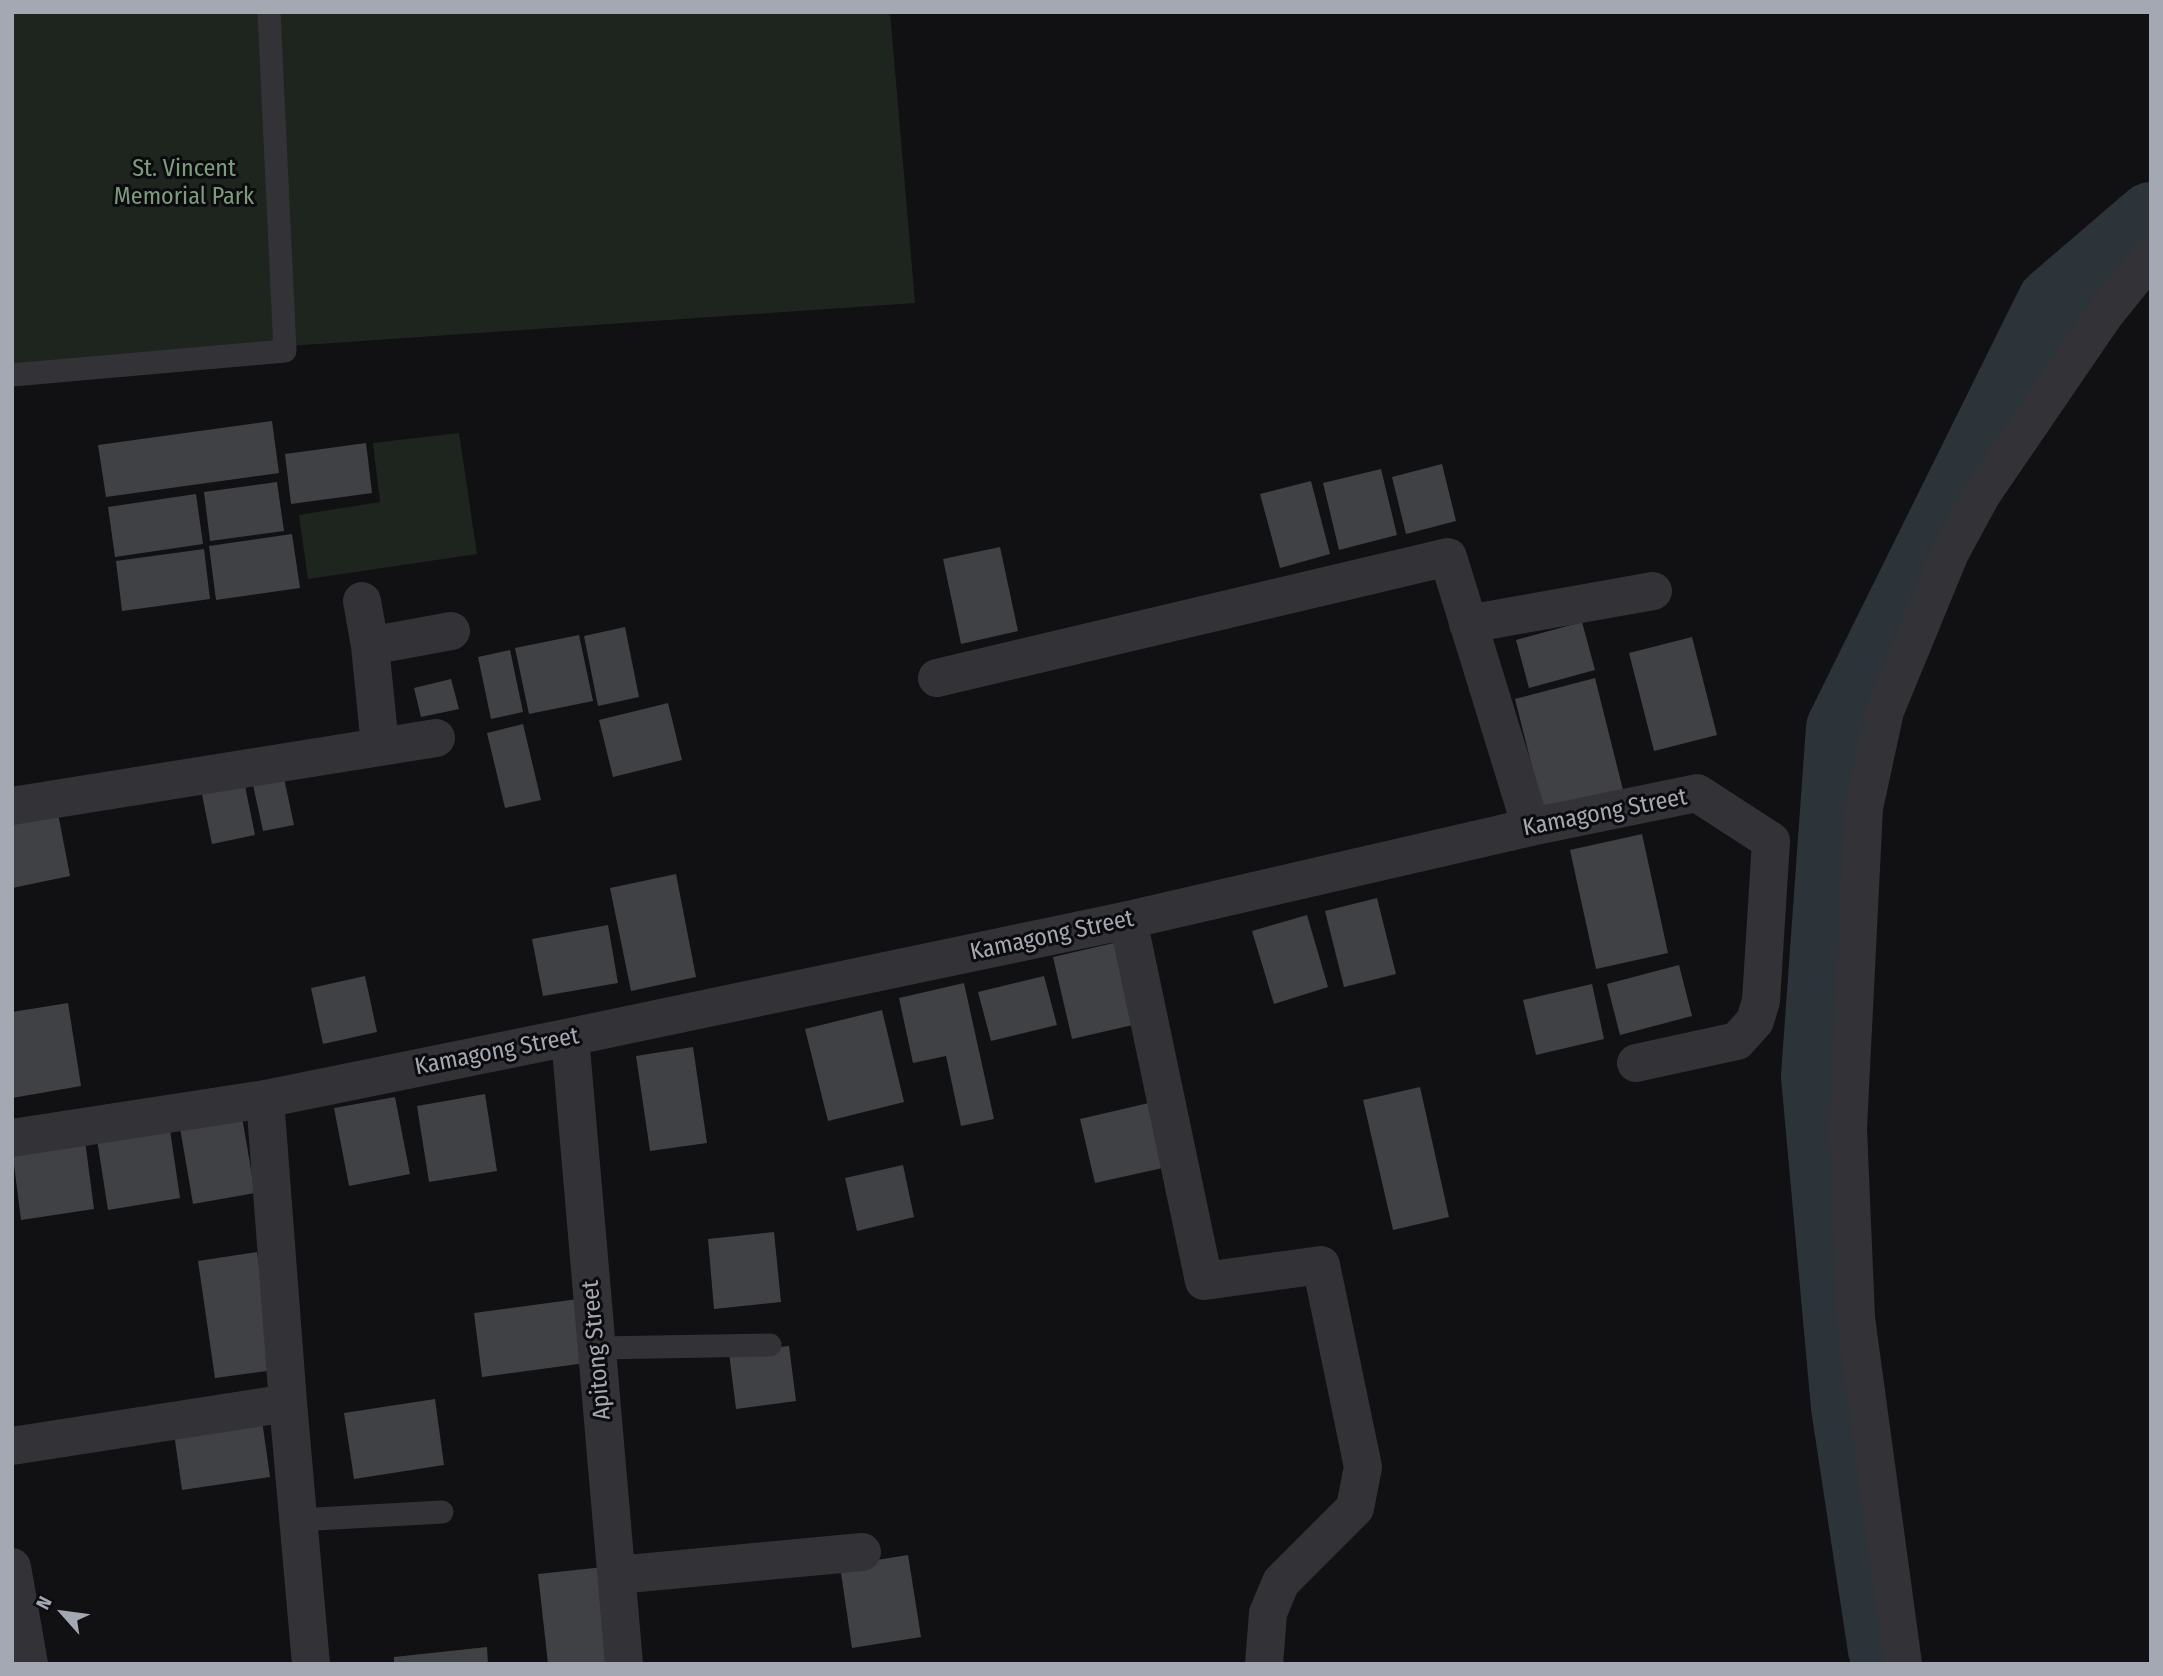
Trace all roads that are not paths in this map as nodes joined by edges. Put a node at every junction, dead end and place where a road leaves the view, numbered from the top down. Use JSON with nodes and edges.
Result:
{"nodes":[{"id":1,"x":269,"y":12,"type":"edge"},
{"id":2,"x":2151,"y":257,"type":"edge"},
{"id":3,"x":12,"y":375,"type":"edge"},
{"id":4,"x":1653,"y":591,"type":"dead end"},
{"id":5,"x":362,"y":601,"type":"dead end"},
{"id":6,"x":1468,"y":624,"type":"junction"},
{"id":7,"x":451,"y":631,"type":"dead end"},
{"id":8,"x":370,"y":646,"type":"junction"},
{"id":9,"x":937,"y":678,"type":"dead end"},
{"id":10,"x":436,"y":738,"type":"dead end"},
{"id":11,"x":380,"y":746,"type":"junction"},
{"id":12,"x":12,"y":806,"type":"edge"},
{"id":13,"x":1531,"y":827,"type":"junction"},
{"id":14,"x":1128,"y":920,"type":"junction"},
{"id":15,"x":570,"y":1037,"type":"junction"},
{"id":16,"x":1636,"y":1063,"type":"dead end"},
{"id":17,"x":265,"y":1099,"type":"junction"},
{"id":18,"x":12,"y":1138,"type":"edge"},
{"id":19,"x":770,"y":1345,"type":"dead end"},
{"id":20,"x":597,"y":1348,"type":"junction"},
{"id":21,"x":288,"y":1403,"type":"junction"},
{"id":22,"x":12,"y":1446,"type":"edge"},
{"id":23,"x":442,"y":1512,"type":"dead end"},
{"id":24,"x":298,"y":1520,"type":"junction"},
{"id":25,"x":862,"y":1552,"type":"dead end"},
{"id":26,"x":12,"y":1567,"type":"edge"},
{"id":27,"x":617,"y":1575,"type":"junction"},
{"id":28,"x":29,"y":1664,"type":"edge"},
{"id":29,"x":311,"y":1664,"type":"edge"},
{"id":30,"x":624,"y":1664,"type":"edge"},
{"id":31,"x":1264,"y":1664,"type":"edge"},
{"id":32,"x":1903,"y":1664,"type":"edge"}],
"edges":[{"from":1,"to":3,"type":"lane"},
{"from":2,"to":32,"type":"street"},
{"from":4,"to":6,"type":"street"},
{"from":5,"to":8,"type":"street"},
{"from":6,"to":9,"type":"street"},
{"from":6,"to":13,"type":"street"},
{"from":7,"to":8,"type":"street"},
{"from":8,"to":11,"type":"street"},
{"from":10,"to":11,"type":"street"},
{"from":11,"to":12,"type":"street"},
{"from":13,"to":14,"type":"street","name":"Kamagong Street"},
{"from":13,"to":16,"type":"street","name":"Kamagong Street"},
{"from":14,"to":15,"type":"street","name":"Kamagong Street"},
{"from":14,"to":31,"type":"street"},
{"from":15,"to":17,"type":"street","name":"Kamagong Street"},
{"from":15,"to":20,"type":"street","name":"Apitong Street"},
{"from":17,"to":18,"type":"street","name":"Kamagong Street"},
{"from":17,"to":21,"type":"street"},
{"from":19,"to":20,"type":"lane"},
{"from":20,"to":27,"type":"street","name":"Apitong Street"},
{"from":21,"to":22,"type":"street"},
{"from":21,"to":24,"type":"street"},
{"from":23,"to":24,"type":"lane"},
{"from":24,"to":29,"type":"street"},
{"from":25,"to":27,"type":"street"},
{"from":26,"to":28,"type":"street"},
{"from":27,"to":30,"type":"street","name":"Apitong Street"}]}
